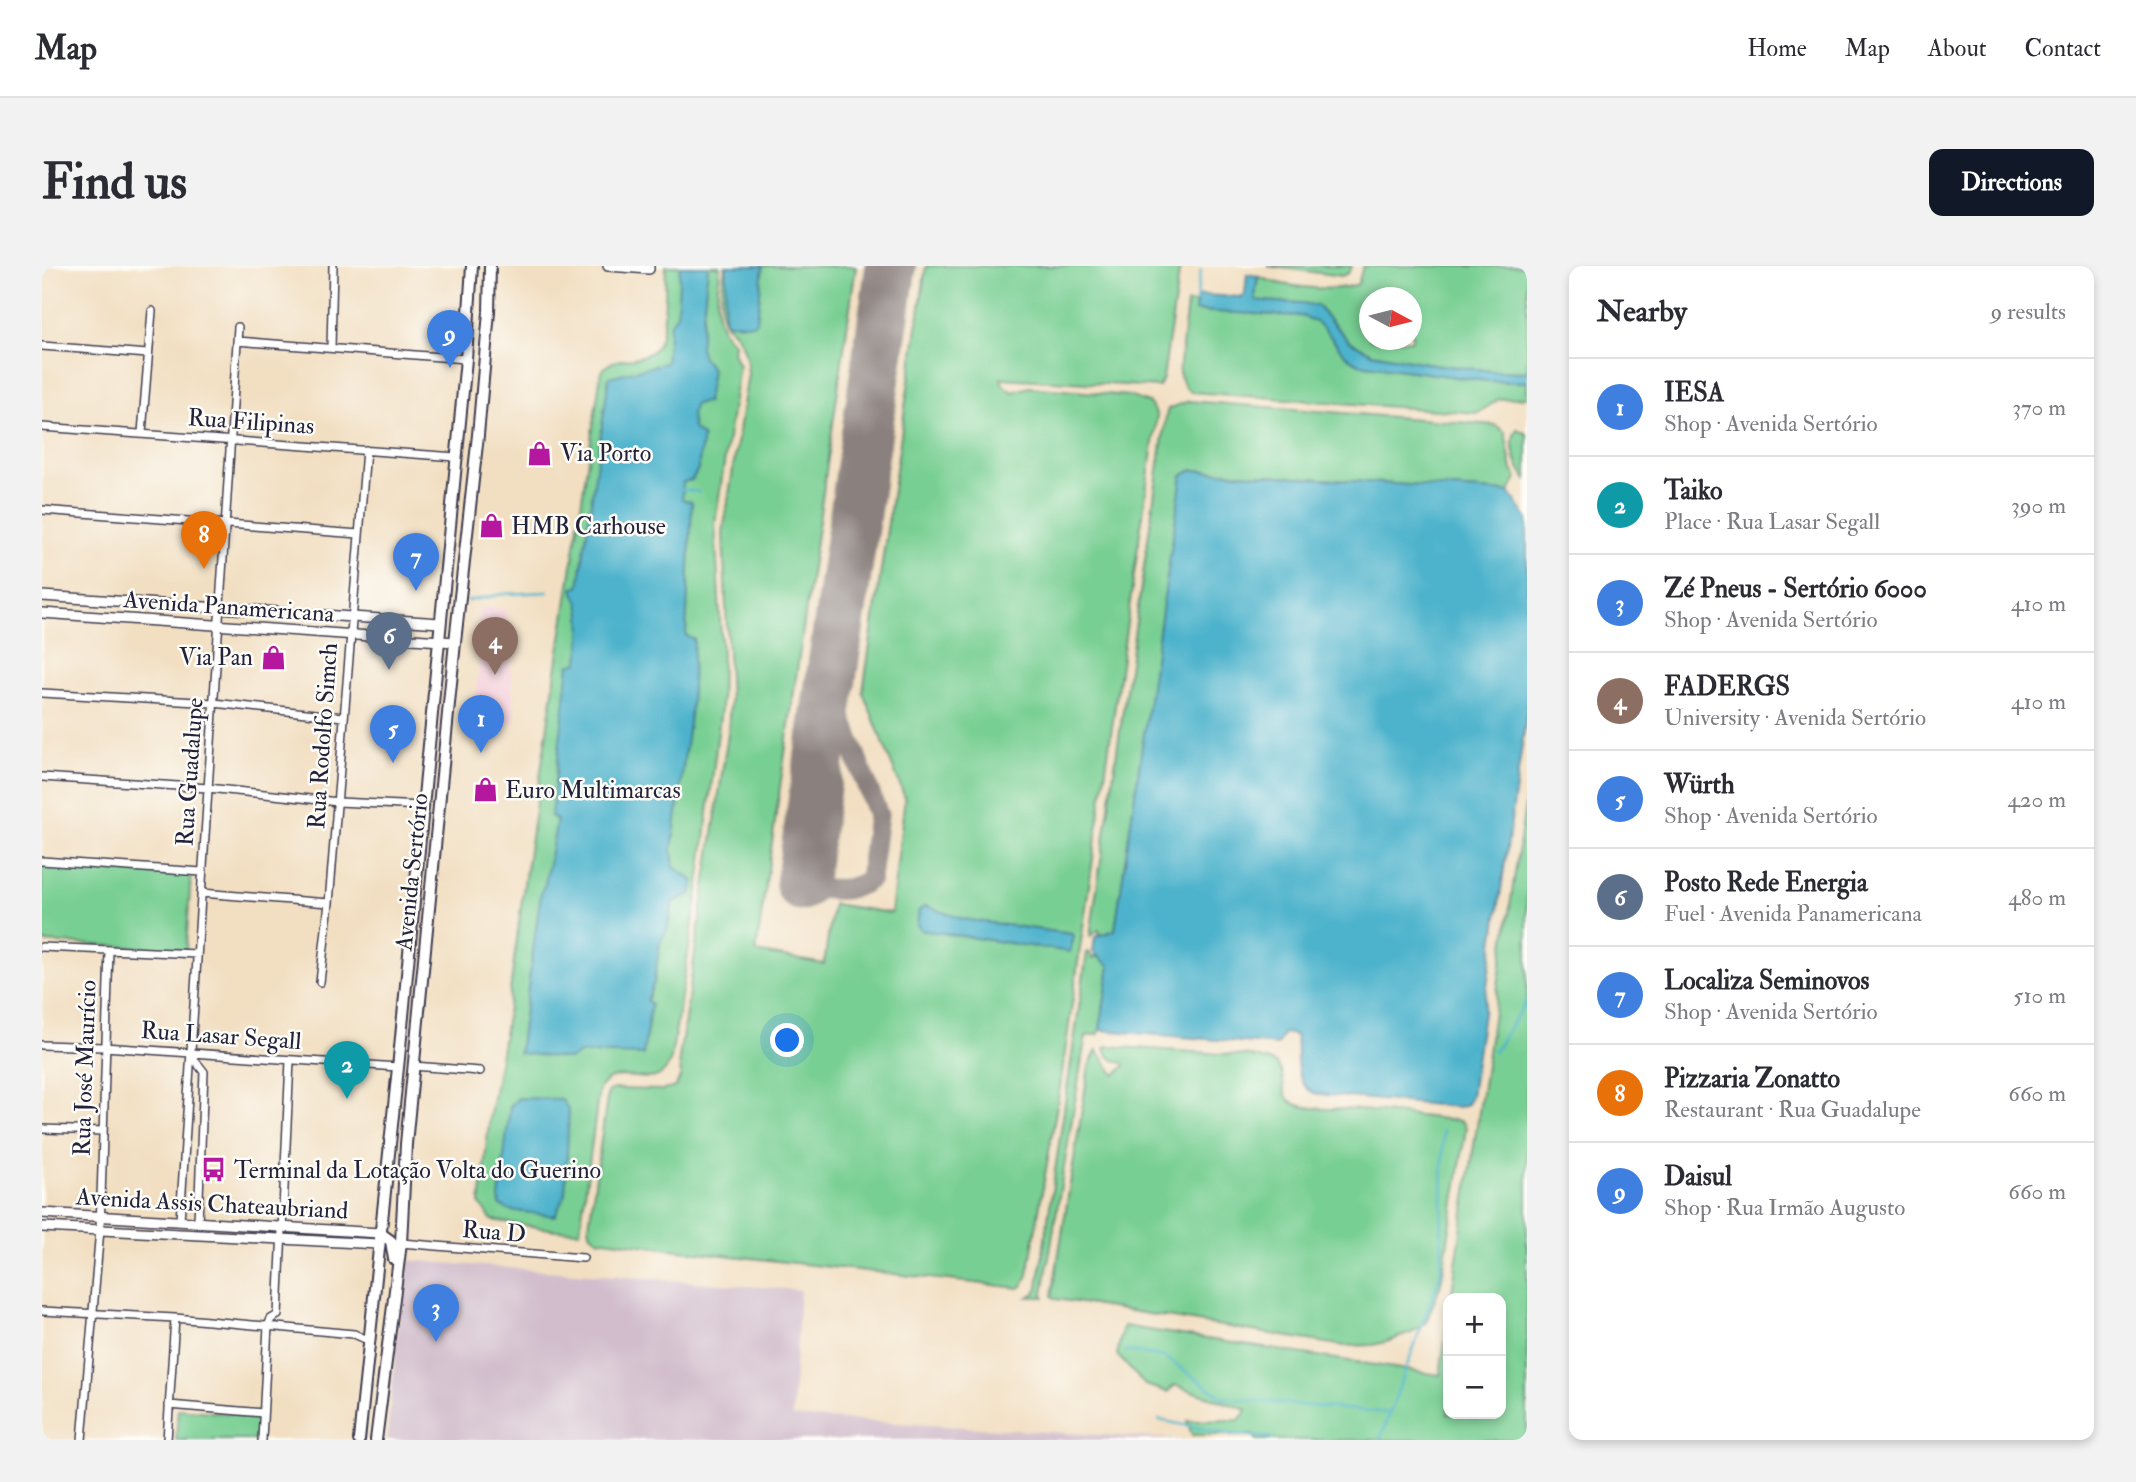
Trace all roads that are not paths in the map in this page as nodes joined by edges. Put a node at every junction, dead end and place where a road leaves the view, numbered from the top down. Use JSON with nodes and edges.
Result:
{"nodes":[{"id":1,"x":333,"y":266,"type":"edge"},
{"id":2,"x":472,"y":266,"type":"edge"},
{"id":3,"x":490,"y":266,"type":"edge"},
{"id":4,"x":608,"y":266,"type":"edge"},
{"id":5,"x":649,"y":268,"type":"edge"},
{"id":6,"x":152,"y":311,"type":"dead end"},
{"id":7,"x":238,"y":327,"type":"dead end"},
{"id":8,"x":237,"y":341,"type":"junction"},
{"id":9,"x":42,"y":346,"type":"edge"},
{"id":10,"x":331,"y":348,"type":"junction"},
{"id":11,"x":148,"y":354,"type":"junction"},
{"id":12,"x":466,"y":359,"type":"junction"},
{"id":13,"x":42,"y":427,"type":"edge"},
{"id":14,"x":142,"y":433,"type":"junction"},
{"id":15,"x":232,"y":439,"type":"junction"},
{"id":16,"x":366,"y":450,"type":"junction"},
{"id":17,"x":456,"y":457,"type":"junction"},
{"id":18,"x":42,"y":510,"type":"edge"},
{"id":19,"x":226,"y":522,"type":"junction"},
{"id":20,"x":359,"y":534,"type":"junction"},
{"id":21,"x":42,"y":596,"type":"edge"},
{"id":22,"x":220,"y":610,"type":"junction"},
{"id":23,"x":42,"y":613,"type":"edge"},
{"id":24,"x":351,"y":618,"type":"junction"},
{"id":25,"x":440,"y":623,"type":"junction"},
{"id":26,"x":219,"y":625,"type":"junction"},
{"id":27,"x":350,"y":635,"type":"junction"},
{"id":28,"x":438,"y":641,"type":"junction"},
{"id":29,"x":455,"y":642,"type":"junction"},
{"id":30,"x":42,"y":693,"type":"edge"},
{"id":31,"x":214,"y":703,"type":"junction"},
{"id":32,"x":343,"y":717,"type":"junction"},
{"id":33,"x":42,"y":777,"type":"edge"},
{"id":34,"x":208,"y":788,"type":"junction"},
{"id":35,"x":338,"y":802,"type":"junction"},
{"id":36,"x":422,"y":806,"type":"junction"},
{"id":37,"x":42,"y":861,"type":"edge"},
{"id":38,"x":202,"y":872,"type":"junction"},
{"id":39,"x":201,"y":893,"type":"junction"},
{"id":40,"x":329,"y":902,"type":"junction"},
{"id":41,"x":42,"y":947,"type":"edge"},
{"id":42,"x":109,"y":950,"type":"junction"},
{"id":43,"x":197,"y":954,"type":"junction"},
{"id":44,"x":320,"y":982,"type":"dead end"},
{"id":45,"x":42,"y":1045,"type":"edge"},
{"id":46,"x":104,"y":1047,"type":"junction"},
{"id":47,"x":190,"y":1053,"type":"junction"},
{"id":48,"x":290,"y":1061,"type":"junction"},
{"id":49,"x":414,"y":1066,"type":"junction"},
{"id":50,"x":398,"y":1067,"type":"junction"},
{"id":51,"x":480,"y":1072,"type":"dead end"},
{"id":52,"x":42,"y":1129,"type":"edge"},
{"id":53,"x":103,"y":1131,"type":"junction"},
{"id":54,"x":185,"y":1135,"type":"junction"},
{"id":55,"x":201,"y":1135,"type":"junction"},
{"id":56,"x":42,"y":1213,"type":"edge"},
{"id":57,"x":100,"y":1215,"type":"junction"},
{"id":58,"x":140,"y":1218,"type":"junction"},
{"id":59,"x":180,"y":1221,"type":"junction"},
{"id":60,"x":198,"y":1222,"type":"junction"},
{"id":61,"x":42,"y":1227,"type":"edge"},
{"id":62,"x":282,"y":1227,"type":"junction"},
{"id":63,"x":100,"y":1229,"type":"junction"},
{"id":64,"x":139,"y":1230,"type":"junction"},
{"id":65,"x":282,"y":1238,"type":"junction"},
{"id":66,"x":380,"y":1239,"type":"junction"},
{"id":67,"x":401,"y":1243,"type":"junction"},
{"id":68,"x":583,"y":1258,"type":"dead end"},
{"id":69,"x":394,"y":1293,"type":"junction"},
{"id":70,"x":42,"y":1311,"type":"edge"},
{"id":71,"x":91,"y":1312,"type":"junction"},
{"id":72,"x":174,"y":1318,"type":"junction"},
{"id":73,"x":268,"y":1326,"type":"junction"},
{"id":74,"x":370,"y":1341,"type":"junction"},
{"id":75,"x":169,"y":1405,"type":"junction"},
{"id":76,"x":263,"y":1413,"type":"junction"},
{"id":77,"x":82,"y":1440,"type":"edge"},
{"id":78,"x":167,"y":1440,"type":"edge"},
{"id":79,"x":262,"y":1440,"type":"edge"},
{"id":80,"x":359,"y":1440,"type":"edge"},
{"id":81,"x":376,"y":1440,"type":"edge"}],
"edges":[{"from":1,"to":10,"type":"street"},
{"from":2,"to":12,"type":"main road","name":"Avenida Sertório"},
{"from":3,"to":29,"type":"main road","name":"Avenida Sertório"},
{"from":4,"to":5,"type":"street"},
{"from":6,"to":11,"type":"street"},
{"from":7,"to":8,"type":"street","name":"Rua Guadalupe"},
{"from":8,"to":10,"type":"street"},
{"from":8,"to":15,"type":"street","name":"Rua Guadalupe"},
{"from":9,"to":11,"type":"street"},
{"from":10,"to":12,"type":"street"},
{"from":11,"to":14,"type":"street"},
{"from":12,"to":17,"type":"main road","name":"Avenida Sertório"},
{"from":13,"to":14,"type":"street","name":"Rua Filipinas"},
{"from":14,"to":15,"type":"street","name":"Rua Filipinas"},
{"from":15,"to":16,"type":"street","name":"Rua Filipinas"},
{"from":15,"to":19,"type":"street","name":"Rua Guadalupe"},
{"from":16,"to":17,"type":"street","name":"Rua Filipinas"},
{"from":16,"to":20,"type":"street","name":"Rua Rodolfo Simch"},
{"from":17,"to":25,"type":"main road","name":"Avenida Sertório"},
{"from":18,"to":19,"type":"street"},
{"from":19,"to":20,"type":"street"},
{"from":19,"to":22,"type":"street","name":"Rua Guadalupe"},
{"from":20,"to":24,"type":"street","name":"Rua Rodolfo Simch"},
{"from":21,"to":22,"type":"street","name":"Avenida Panamericana"},
{"from":22,"to":24,"type":"street","name":"Avenida Panamericana"},
{"from":22,"to":26,"type":"street","name":"Rua Guadalupe"},
{"from":23,"to":26,"type":"street","name":"Avenida Panamericana"},
{"from":24,"to":25,"type":"street","name":"Avenida Panamericana"},
{"from":24,"to":27,"type":"street","name":"Rua Rodolfo Simch"},
{"from":25,"to":28,"type":"main road","name":"Avenida Sertório"},
{"from":26,"to":27,"type":"street","name":"Avenida Panamericana"},
{"from":26,"to":31,"type":"street","name":"Rua Guadalupe"},
{"from":27,"to":28,"type":"street","name":"Avenida Panamericana"},
{"from":27,"to":32,"type":"street","name":"Rua Rodolfo Simch"},
{"from":28,"to":29,"type":"street","name":"Avenida Panamericana"},
{"from":28,"to":36,"type":"main road","name":"Avenida Sertório"},
{"from":29,"to":49,"type":"main road","name":"Avenida Sertório"},
{"from":30,"to":31,"type":"street"},
{"from":31,"to":32,"type":"street"},
{"from":31,"to":34,"type":"street","name":"Rua Guadalupe"},
{"from":32,"to":35,"type":"street","name":"Rua Rodolfo Simch"},
{"from":33,"to":34,"type":"street"},
{"from":34,"to":35,"type":"street"},
{"from":34,"to":38,"type":"street","name":"Rua Guadalupe"},
{"from":35,"to":36,"type":"street"},
{"from":35,"to":40,"type":"street","name":"Rua Rodolfo Simch"},
{"from":36,"to":50,"type":"main road","name":"Avenida Sertório"},
{"from":37,"to":38,"type":"street"},
{"from":38,"to":39,"type":"street","name":"Rua Guadalupe"},
{"from":39,"to":40,"type":"street"},
{"from":39,"to":43,"type":"street","name":"Rua Guadalupe"},
{"from":40,"to":44,"type":"street","name":"Rua Rodolfo Simch"},
{"from":41,"to":42,"type":"street"},
{"from":42,"to":43,"type":"street"},
{"from":42,"to":46,"type":"street","name":"Rua José Maurício"},
{"from":43,"to":47,"type":"street","name":"Rua Guadalupe"},
{"from":45,"to":46,"type":"street","name":"Rua Lasar Segall"},
{"from":46,"to":47,"type":"street","name":"Rua Lasar Segall"},
{"from":46,"to":53,"type":"street","name":"Rua José Maurício"},
{"from":47,"to":48,"type":"street","name":"Rua Lasar Segall"},
{"from":47,"to":54,"type":"street","name":"Rua Guadalupe"},
{"from":47,"to":55,"type":"street"},
{"from":48,"to":50,"type":"street","name":"Rua Lasar Segall"},
{"from":48,"to":62,"type":"street"},
{"from":49,"to":51,"type":"street"},
{"from":49,"to":67,"type":"main road","name":"Avenida Sertório"},
{"from":50,"to":66,"type":"main road","name":"Avenida Sertório"},
{"from":52,"to":53,"type":"street"},
{"from":53,"to":57,"type":"street","name":"Rua José Maurício"},
{"from":54,"to":55,"type":"street"},
{"from":54,"to":59,"type":"street","name":"Rua Guadalupe"},
{"from":55,"to":60,"type":"street"},
{"from":56,"to":57,"type":"street","name":"Avenida Assis Chateaubriand"},
{"from":57,"to":58,"type":"street","name":"Avenida Assis Chateaubriand"},
{"from":57,"to":63,"type":"street","name":"Rua José Maurício"},
{"from":58,"to":59,"type":"street","name":"Avenida Assis Chateaubriand"},
{"from":58,"to":64,"type":"street"},
{"from":59,"to":60,"type":"street","name":"Avenida Assis Chateaubriand"},
{"from":60,"to":62,"type":"street","name":"Avenida Assis Chateaubriand"},
{"from":61,"to":63,"type":"street","name":"Avenida Assis Chateaubriand"},
{"from":62,"to":65,"type":"street"},
{"from":62,"to":66,"type":"street","name":"Avenida Assis Chateaubriand"},
{"from":63,"to":64,"type":"street","name":"Avenida Assis Chateaubriand"},
{"from":63,"to":71,"type":"street","name":"Rua José Maurício"},
{"from":64,"to":65,"type":"street","name":"Avenida Assis Chateaubriand"},
{"from":65,"to":66,"type":"street","name":"Avenida Assis Chateaubriand"},
{"from":65,"to":73,"type":"street"},
{"from":66,"to":69,"type":"main road"},
{"from":66,"to":74,"type":"main road","name":"Avenida Sertório"},
{"from":67,"to":68,"type":"street","name":"Rua D"},
{"from":67,"to":69,"type":"main road","name":"Avenida Sertório"},
{"from":69,"to":81,"type":"main road","name":"Avenida Sertório"},
{"from":70,"to":71,"type":"street"},
{"from":71,"to":72,"type":"street"},
{"from":71,"to":77,"type":"street","name":"Rua José Maurício"},
{"from":72,"to":73,"type":"street"},
{"from":72,"to":75,"type":"street"},
{"from":73,"to":74,"type":"street"},
{"from":73,"to":76,"type":"street"},
{"from":74,"to":80,"type":"main road","name":"Avenida Sertório"},
{"from":75,"to":76,"type":"street"},
{"from":75,"to":78,"type":"street"},
{"from":76,"to":79,"type":"street"}]}
